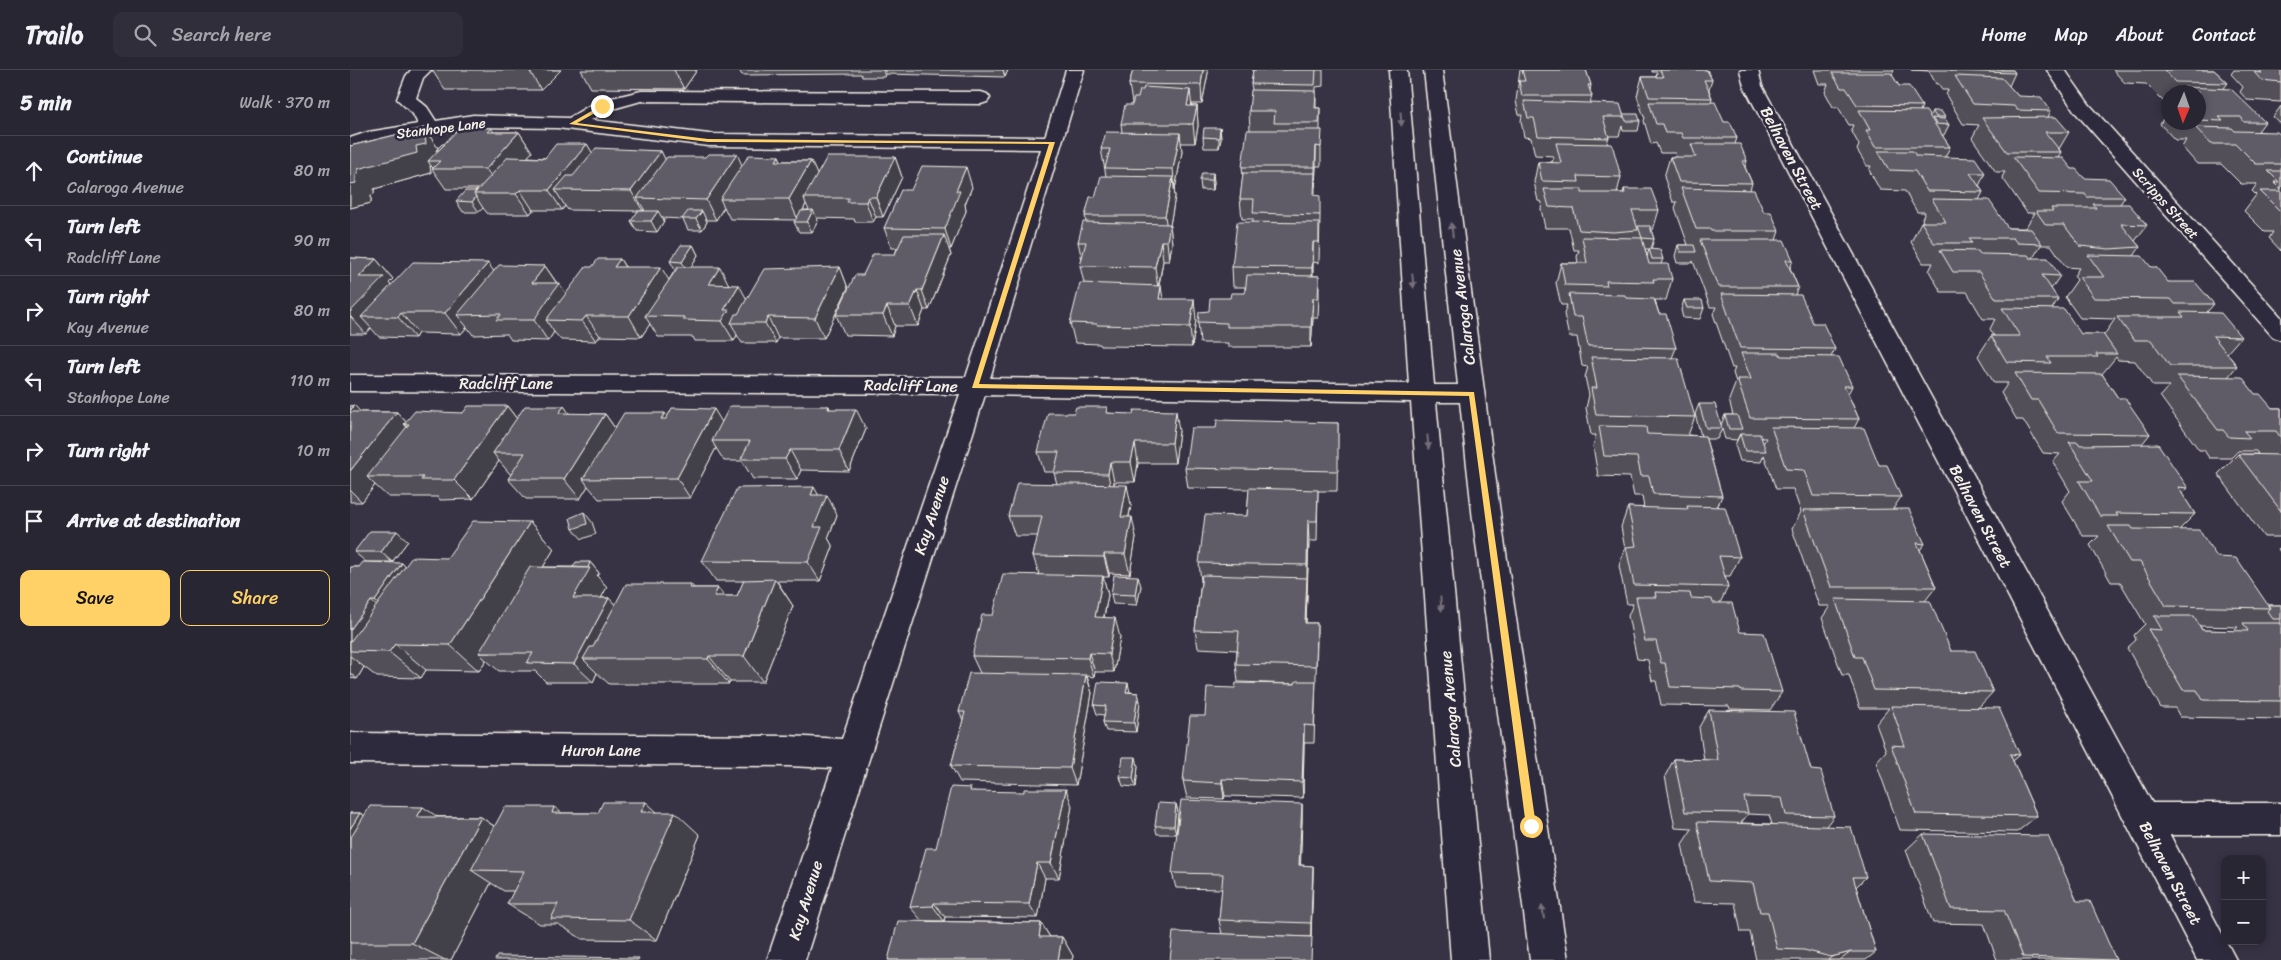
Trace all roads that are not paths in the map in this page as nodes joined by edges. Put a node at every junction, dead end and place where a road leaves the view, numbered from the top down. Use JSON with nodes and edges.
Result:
{"nodes":[{"id":1,"x":422,"y":70,"type":"edge"},
{"id":2,"x":1075,"y":70,"type":"edge"},
{"id":3,"x":1398,"y":70,"type":"edge"},
{"id":4,"x":1433,"y":70,"type":"edge"},
{"id":5,"x":1749,"y":70,"type":"edge"},
{"id":6,"x":2056,"y":70,"type":"edge"},
{"id":7,"x":982,"y":98,"type":"dead end"},
{"id":8,"x":572,"y":124,"type":"junction"},
{"id":9,"x":430,"y":128,"type":"junction"},
{"id":10,"x":359,"y":142,"type":"edge"},
{"id":11,"x":1053,"y":143,"type":"junction"},
{"id":12,"x":2281,"y":332,"type":"edge"},
{"id":13,"x":350,"y":383,"type":"edge"},
{"id":14,"x":974,"y":386,"type":"junction"},
{"id":15,"x":1424,"y":393,"type":"junction"},
{"id":16,"x":1472,"y":394,"type":"junction"},
{"id":17,"x":350,"y":748,"type":"edge"},
{"id":18,"x":851,"y":754,"type":"junction"},
{"id":19,"x":2143,"y":819,"type":"junction"},
{"id":20,"x":2281,"y":819,"type":"edge"},
{"id":21,"x":786,"y":960,"type":"edge"},
{"id":22,"x":1470,"y":960,"type":"edge"},
{"id":23,"x":1550,"y":960,"type":"edge"},
{"id":24,"x":2217,"y":960,"type":"edge"}],
"edges":[{"from":1,"to":9,"type":"street"},
{"from":2,"to":11,"type":"street","name":"Kay Avenue"},
{"from":3,"to":15,"type":"street","name":"Calaroga Avenue","one_way":true},
{"from":16,"to":4,"type":"street","name":"Calaroga Avenue","one_way":true},
{"from":5,"to":19,"type":"street","name":"Belhaven Street"},
{"from":6,"to":12,"type":"street","name":"Scripps Street"},
{"from":7,"to":8,"type":"street"},
{"from":8,"to":9,"type":"street","name":"Stanhope Lane"},
{"from":8,"to":11,"type":"street","name":"Stanhope Lane"},
{"from":9,"to":10,"type":"street","name":"Stanhope Lane"},
{"from":11,"to":14,"type":"street","name":"Kay Avenue"},
{"from":13,"to":14,"type":"street","name":"Radcliff Lane"},
{"from":14,"to":15,"type":"street","name":"Radcliff Lane"},
{"from":14,"to":18,"type":"street","name":"Kay Avenue"},
{"from":15,"to":16,"type":"street","name":"Radcliff Lane"},
{"from":15,"to":22,"type":"street","name":"Calaroga Avenue","one_way":true},
{"from":23,"to":16,"type":"street","name":"Calaroga Avenue","one_way":true},
{"from":17,"to":18,"type":"street","name":"Huron Lane"},
{"from":18,"to":21,"type":"street","name":"Kay Avenue"},
{"from":19,"to":20,"type":"street"},
{"from":19,"to":24,"type":"street","name":"Belhaven Street"}]}
